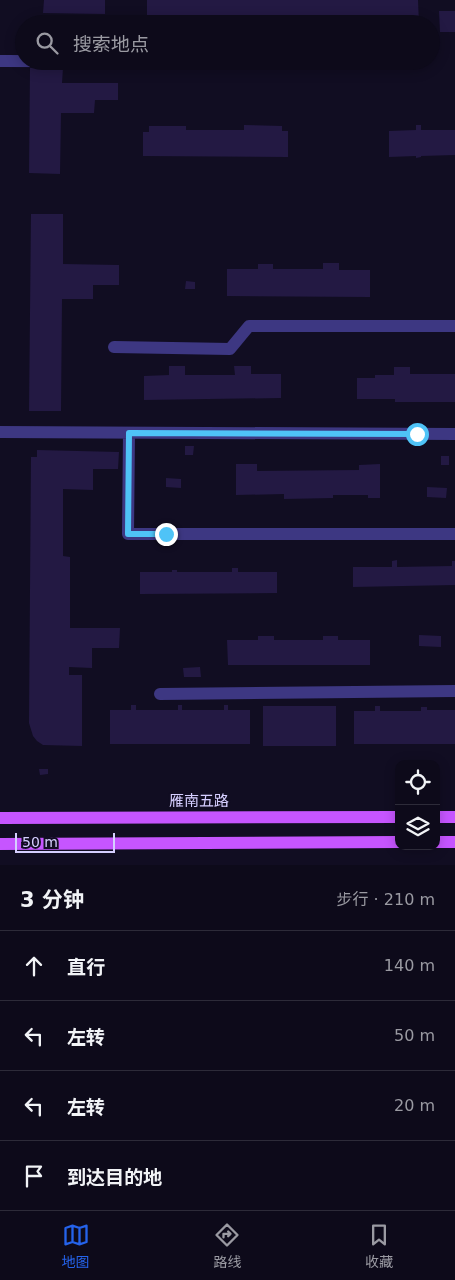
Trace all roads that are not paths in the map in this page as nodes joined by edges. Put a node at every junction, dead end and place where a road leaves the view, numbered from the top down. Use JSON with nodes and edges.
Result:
{"nodes":[{"id":1,"x":0,"y":61,"type":"edge"},
{"id":2,"x":15,"y":61,"type":"edge"},
{"id":3,"x":455,"y":326,"type":"edge"},
{"id":4,"x":114,"y":347,"type":"dead end"},
{"id":5,"x":0,"y":432,"type":"edge"},
{"id":6,"x":129,"y":433,"type":"junction"},
{"id":7,"x":455,"y":434,"type":"edge"},
{"id":8,"x":455,"y":534,"type":"edge"},
{"id":9,"x":455,"y":691,"type":"edge"},
{"id":10,"x":160,"y":694,"type":"dead end"},
{"id":11,"x":395,"y":817,"type":"edge"},
{"id":12,"x":440,"y":817,"type":"edge"},
{"id":13,"x":455,"y":817,"type":"edge"},
{"id":14,"x":0,"y":818,"type":"edge"},
{"id":15,"x":395,"y":842,"type":"edge"},
{"id":16,"x":440,"y":842,"type":"edge"},
{"id":17,"x":455,"y":842,"type":"edge"},
{"id":18,"x":0,"y":844,"type":"edge"}],
"edges":[{"from":1,"to":2,"type":"street"},
{"from":3,"to":4,"type":"street"},
{"from":5,"to":6,"type":"street"},
{"from":6,"to":7,"type":"street"},
{"from":6,"to":8,"type":"street"},
{"from":9,"to":10,"type":"street"},
{"from":11,"to":14,"type":"main road","name":"雁南五路"},
{"from":12,"to":13,"type":"main road"},
{"from":15,"to":18,"type":"main road"},
{"from":16,"to":17,"type":"main road"}]}
